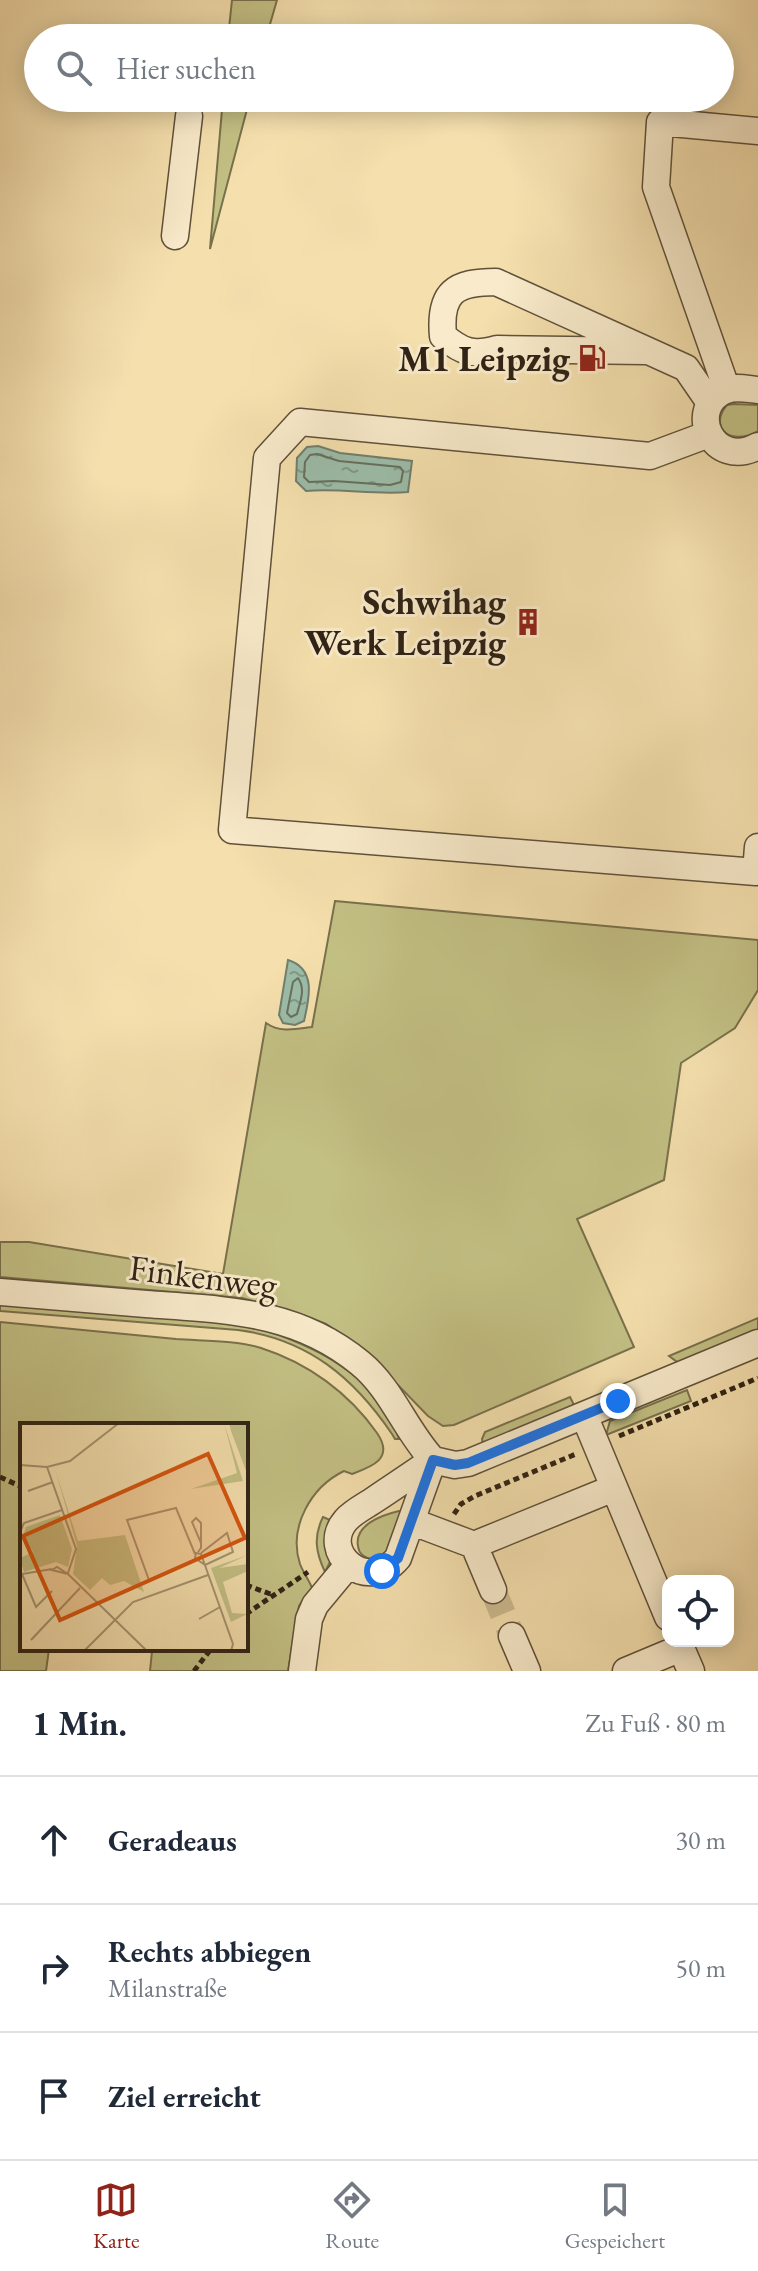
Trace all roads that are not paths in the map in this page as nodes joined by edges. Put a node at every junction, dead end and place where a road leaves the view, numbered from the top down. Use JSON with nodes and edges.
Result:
{"nodes":[{"id":1,"x":189,"y":116,"type":"dead end"},
{"id":2,"x":758,"y":131,"type":"edge"},
{"id":3,"x":175,"y":236,"type":"dead end"},
{"id":4,"x":646,"y":351,"type":"junction"},
{"id":5,"x":758,"y":390,"type":"edge"},
{"id":6,"x":719,"y":396,"type":"junction"},
{"id":7,"x":709,"y":434,"type":"junction"},
{"id":8,"x":757,"y":451,"type":"edge"},
{"id":9,"x":758,"y":847,"type":"edge"},
{"id":10,"x":0,"y":1292,"type":"edge"},
{"id":11,"x":758,"y":1343,"type":"edge"},
{"id":12,"x":584,"y":1415,"type":"junction"},
{"id":13,"x":433,"y":1460,"type":"junction"},
{"id":14,"x":614,"y":1488,"type":"junction"},
{"id":15,"x":413,"y":1522,"type":"junction"},
{"id":16,"x":474,"y":1545,"type":"junction"},
{"id":17,"x":349,"y":1564,"type":"junction"},
{"id":18,"x":493,"y":1590,"type":"tunnel mouth"},
{"id":19,"x":662,"y":1603,"type":"edge"},
{"id":20,"x":683,"y":1653,"type":"edge"},
{"id":21,"x":302,"y":1671,"type":"edge"},
{"id":22,"x":626,"y":1671,"type":"edge"}],
"edges":[{"from":1,"to":3,"type":"street"},
{"from":2,"to":6,"type":"street"},
{"from":4,"to":4,"type":"street"},
{"from":4,"to":6,"type":"street"},
{"from":5,"to":6,"type":"street"},
{"from":6,"to":7,"type":"street"},
{"from":7,"to":8,"type":"street"},
{"from":7,"to":9,"type":"street"},
{"from":10,"to":13,"type":"street","name":"Finkenweg"},
{"from":11,"to":12,"type":"street"},
{"from":12,"to":13,"type":"street"},
{"from":12,"to":14,"type":"street"},
{"from":13,"to":15,"type":"street"},
{"from":13,"to":17,"type":"street"},
{"from":14,"to":16,"type":"street"},
{"from":14,"to":19,"type":"street"},
{"from":15,"to":16,"type":"street"},
{"from":15,"to":17,"type":"street"},
{"from":16,"to":18,"type":"street"},
{"from":17,"to":21,"type":"street"},
{"from":20,"to":22,"type":"street"}]}
